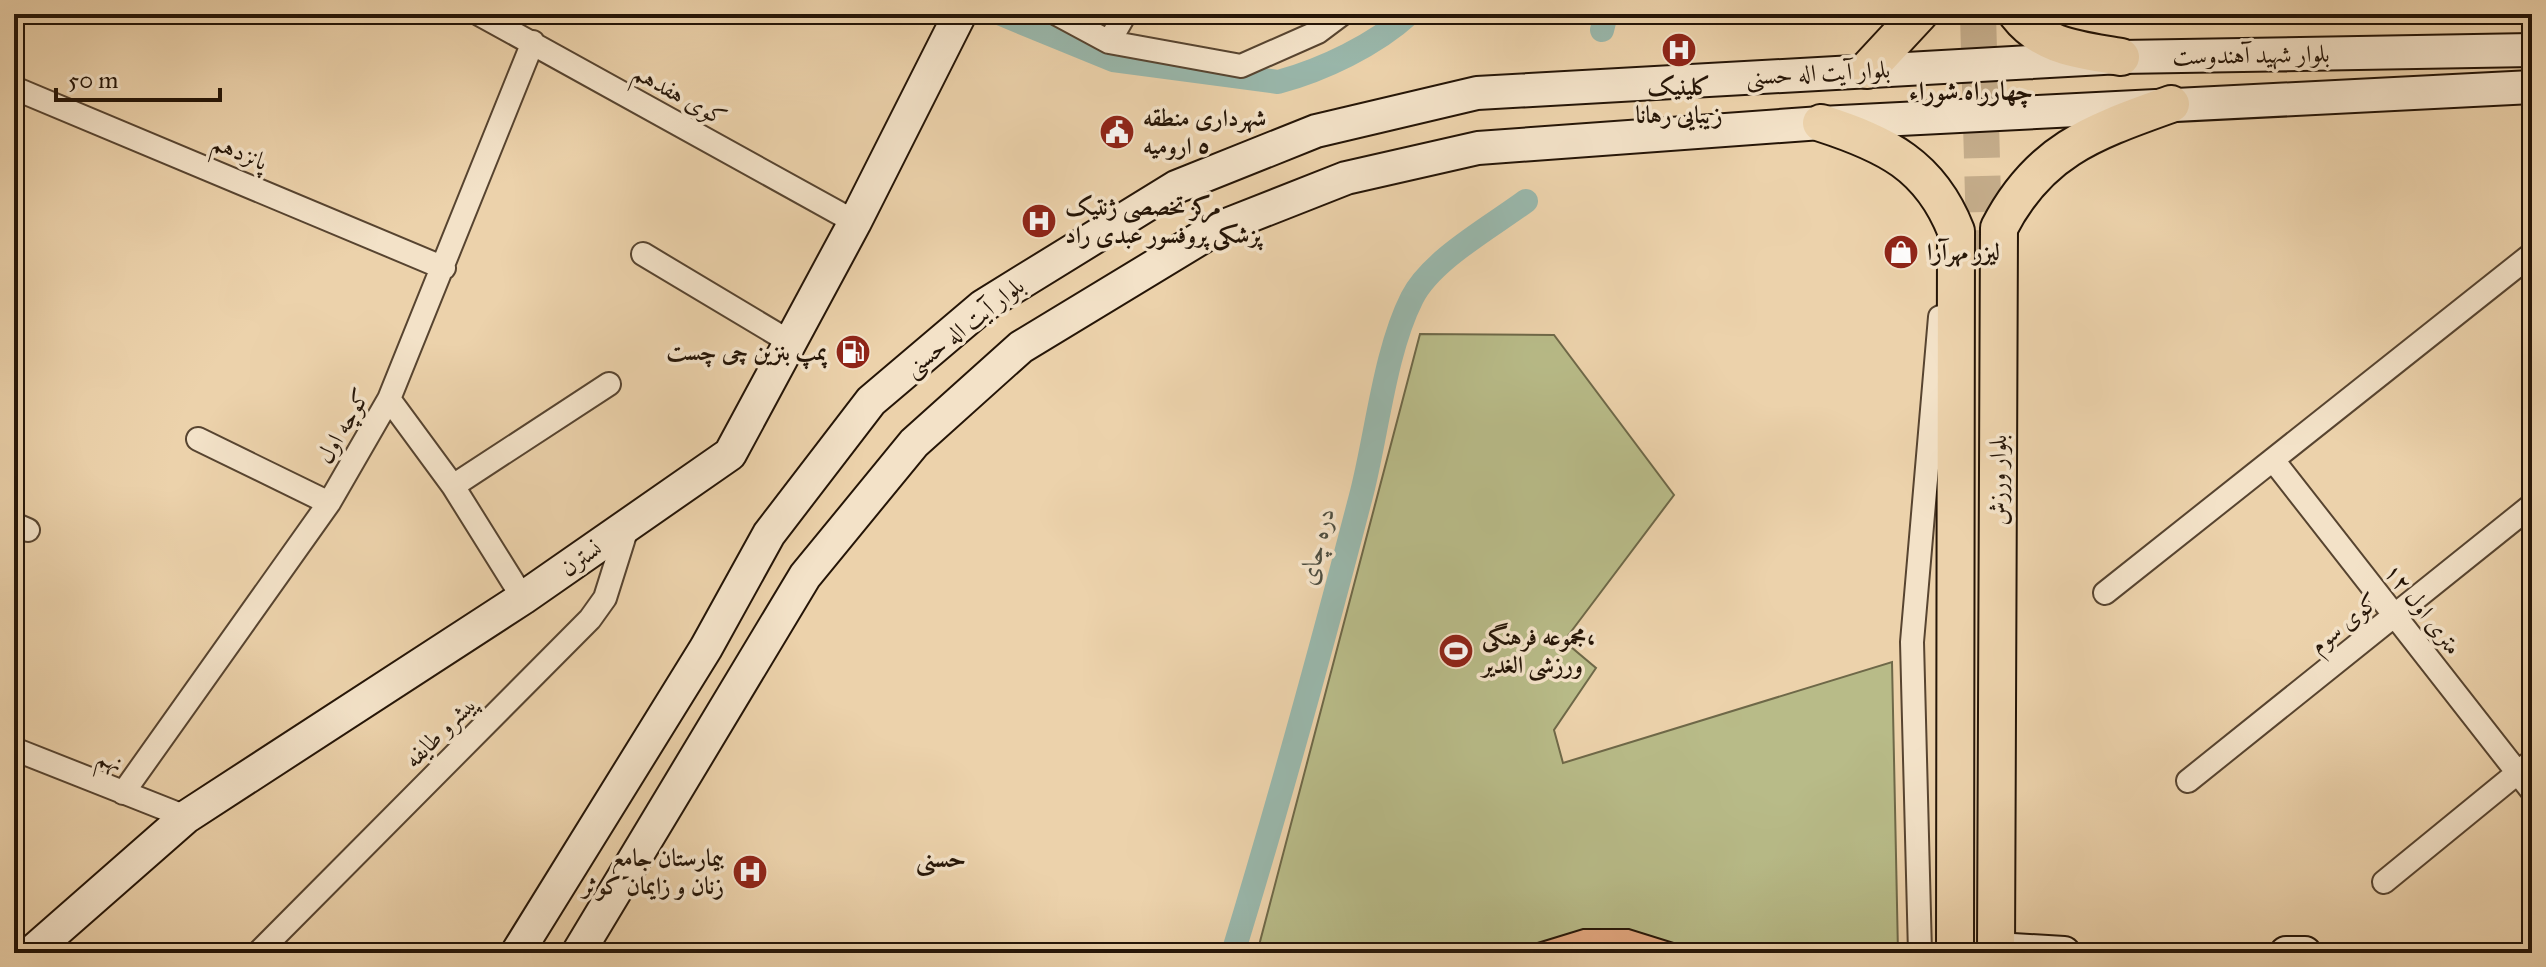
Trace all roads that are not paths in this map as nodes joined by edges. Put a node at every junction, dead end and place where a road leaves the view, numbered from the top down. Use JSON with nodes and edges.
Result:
{"nodes":[{"id":1,"x":479,"y":14,"type":"edge"},
{"id":2,"x":1057,"y":14,"type":"edge"},
{"id":3,"x":1125,"y":14,"type":"edge"},
{"id":4,"x":1342,"y":14,"type":"edge"},
{"id":5,"x":1919,"y":14,"type":"edge"},
{"id":6,"x":2017,"y":14,"type":"edge"},
{"id":7,"x":950,"y":18,"type":"edge"},
{"id":8,"x":533,"y":42,"type":"junction"},
{"id":9,"x":1109,"y":42,"type":"junction"},
{"id":10,"x":2532,"y":50,"type":"edge"},
{"id":11,"x":2121,"y":57,"type":"junction"},
{"id":12,"x":2017,"y":62,"type":"junction"},
{"id":13,"x":1970,"y":64,"type":"joint"},
{"id":14,"x":1922,"y":67,"type":"junction"},
{"id":15,"x":1867,"y":70,"type":"junction"},
{"id":16,"x":2532,"y":87,"type":"edge"},
{"id":17,"x":14,"y":88,"type":"edge"},
{"id":18,"x":2171,"y":104,"type":"junction"},
{"id":19,"x":2019,"y":112,"type":"junction"},
{"id":20,"x":1972,"y":115,"type":"joint"},
{"id":21,"x":1924,"y":118,"type":"junction"},
{"id":22,"x":1821,"y":123,"type":"junction"},
{"id":23,"x":855,"y":222,"type":"junction"},
{"id":24,"x":1999,"y":228,"type":"junction"},
{"id":25,"x":1956,"y":231,"type":"junction"},
{"id":26,"x":643,"y":254,"type":"dead end"},
{"id":27,"x":2532,"y":254,"type":"edge"},
{"id":28,"x":444,"y":268,"type":"junction"},
{"id":29,"x":790,"y":342,"type":"junction"},
{"id":30,"x":609,"y":384,"type":"dead end"},
{"id":31,"x":389,"y":399,"type":"junction"},
{"id":32,"x":198,"y":439,"type":"dead end"},
{"id":33,"x":2273,"y":460,"type":"junction"},
{"id":34,"x":453,"y":486,"type":"junction"},
{"id":35,"x":329,"y":503,"type":"junction"},
{"id":36,"x":2532,"y":505,"type":"edge"},
{"id":37,"x":628,"y":525,"type":"junction"},
{"id":38,"x":2105,"y":593,"type":"dead end"},
{"id":39,"x":523,"y":598,"type":"junction"},
{"id":40,"x":2395,"y":616,"type":"junction"},
{"id":41,"x":14,"y":749,"type":"edge"},
{"id":42,"x":2525,"y":767,"type":"edge"},
{"id":43,"x":2188,"y":781,"type":"dead end"},
{"id":44,"x":2532,"y":791,"type":"edge"},
{"id":45,"x":123,"y":793,"type":"junction"},
{"id":46,"x":186,"y":817,"type":"junction"},
{"id":47,"x":2384,"y":882,"type":"dead end"},
{"id":48,"x":1996,"y":951,"type":"edge"},
{"id":49,"x":31,"y":953,"type":"edge"},
{"id":50,"x":258,"y":953,"type":"edge"},
{"id":51,"x":518,"y":953,"type":"edge"},
{"id":52,"x":578,"y":953,"type":"edge"},
{"id":53,"x":1945,"y":953,"type":"edge"},
{"id":54,"x":2064,"y":953,"type":"edge"},
{"id":55,"x":2286,"y":953,"type":"edge"},
{"id":56,"x":2305,"y":953,"type":"edge"}],
"edges":[{"from":1,"to":8,"type":"street","name":"کوی هفدهم"},
{"from":2,"to":9,"type":"street"},
{"from":3,"to":9,"type":"street"},
{"from":4,"to":9,"type":"street"},
{"from":5,"to":15,"type":"main road"},
{"from":6,"to":11,"type":"main road"},
{"from":7,"to":23,"type":"main road","name":"نسترن"},
{"from":8,"to":23,"type":"street","name":"کوی هفدهم"},
{"from":8,"to":28,"type":"street","name":"کوچه اول"},
{"from":10,"to":11,"type":"main road","name":"بلوار شهید آهندوست"},
{"from":11,"to":12,"type":"main road","name":"بلوار شهید آهندوست"},
{"from":12,"to":13,"type":"main road","name":"بلوار شهید آهندوست"},
{"from":12,"to":19,"type":"main road"},
{"from":13,"to":14,"type":"main road","name":"بلوار آیت اله حسنی"},
{"from":14,"to":15,"type":"main road","name":"بلوار آیت اله حسنی"},
{"from":14,"to":21,"type":"main road"},
{"from":15,"to":51,"type":"main road","name":"بلوار آیت اله حسنی"},
{"from":16,"to":18,"type":"main road","name":"بلوار شهید آهندوست"},
{"from":17,"to":28,"type":"street","name":"پانزدهم"},
{"from":18,"to":19,"type":"main road","name":"بلوار شهید آهندوست"},
{"from":18,"to":24,"type":"main road"},
{"from":19,"to":20,"type":"main road","name":"بلوار شهید آهندوست"},
{"from":20,"to":21,"type":"main road","name":"بلوار آیت اله حسنی"},
{"from":21,"to":22,"type":"main road","name":"بلوار آیت اله حسنی"},
{"from":22,"to":25,"type":"main road","name":"بلوار ورزش"},
{"from":22,"to":52,"type":"main road","name":"بلوار آیت اله حسنی"},
{"from":23,"to":29,"type":"main road","name":"نسترن"},
{"from":24,"to":25,"type":"main road"},
{"from":24,"to":48,"type":"main road","name":"بلوار ورزش"},
{"from":25,"to":53,"type":"main road","name":"بلوار ورزش"},
{"from":26,"to":29,"type":"street"},
{"from":27,"to":33,"type":"street"},
{"from":28,"to":31,"type":"street","name":"کوچه اول"},
{"from":29,"to":37,"type":"main road","name":"نسترن"},
{"from":30,"to":34,"type":"street"},
{"from":31,"to":34,"type":"street"},
{"from":31,"to":35,"type":"street","name":"کوچه اول"},
{"from":32,"to":35,"type":"street"},
{"from":33,"to":38,"type":"street"},
{"from":33,"to":40,"type":"street","name":"۱۲ متری اول"},
{"from":34,"to":39,"type":"street"},
{"from":35,"to":45,"type":"street","name":"کوچه اول"},
{"from":36,"to":40,"type":"street","name":"کوی سوم"},
{"from":37,"to":39,"type":"main road","name":"نسترن"},
{"from":37,"to":50,"type":"street","name":"پیشرو طایفه"},
{"from":39,"to":46,"type":"main road","name":"نسترن"},
{"from":40,"to":42,"type":"street","name":"۱۲ متری اول"},
{"from":40,"to":43,"type":"street","name":"کوی سوم"},
{"from":41,"to":45,"type":"street","name":"نهم"},
{"from":42,"to":44,"type":"street","name":"۱۲ متری اول"},
{"from":42,"to":47,"type":"street"},
{"from":45,"to":46,"type":"street","name":"نهم"},
{"from":46,"to":49,"type":"main road","name":"نسترن"},
{"from":48,"to":54,"type":"main road"},
{"from":55,"to":56,"type":"main road"}]}
